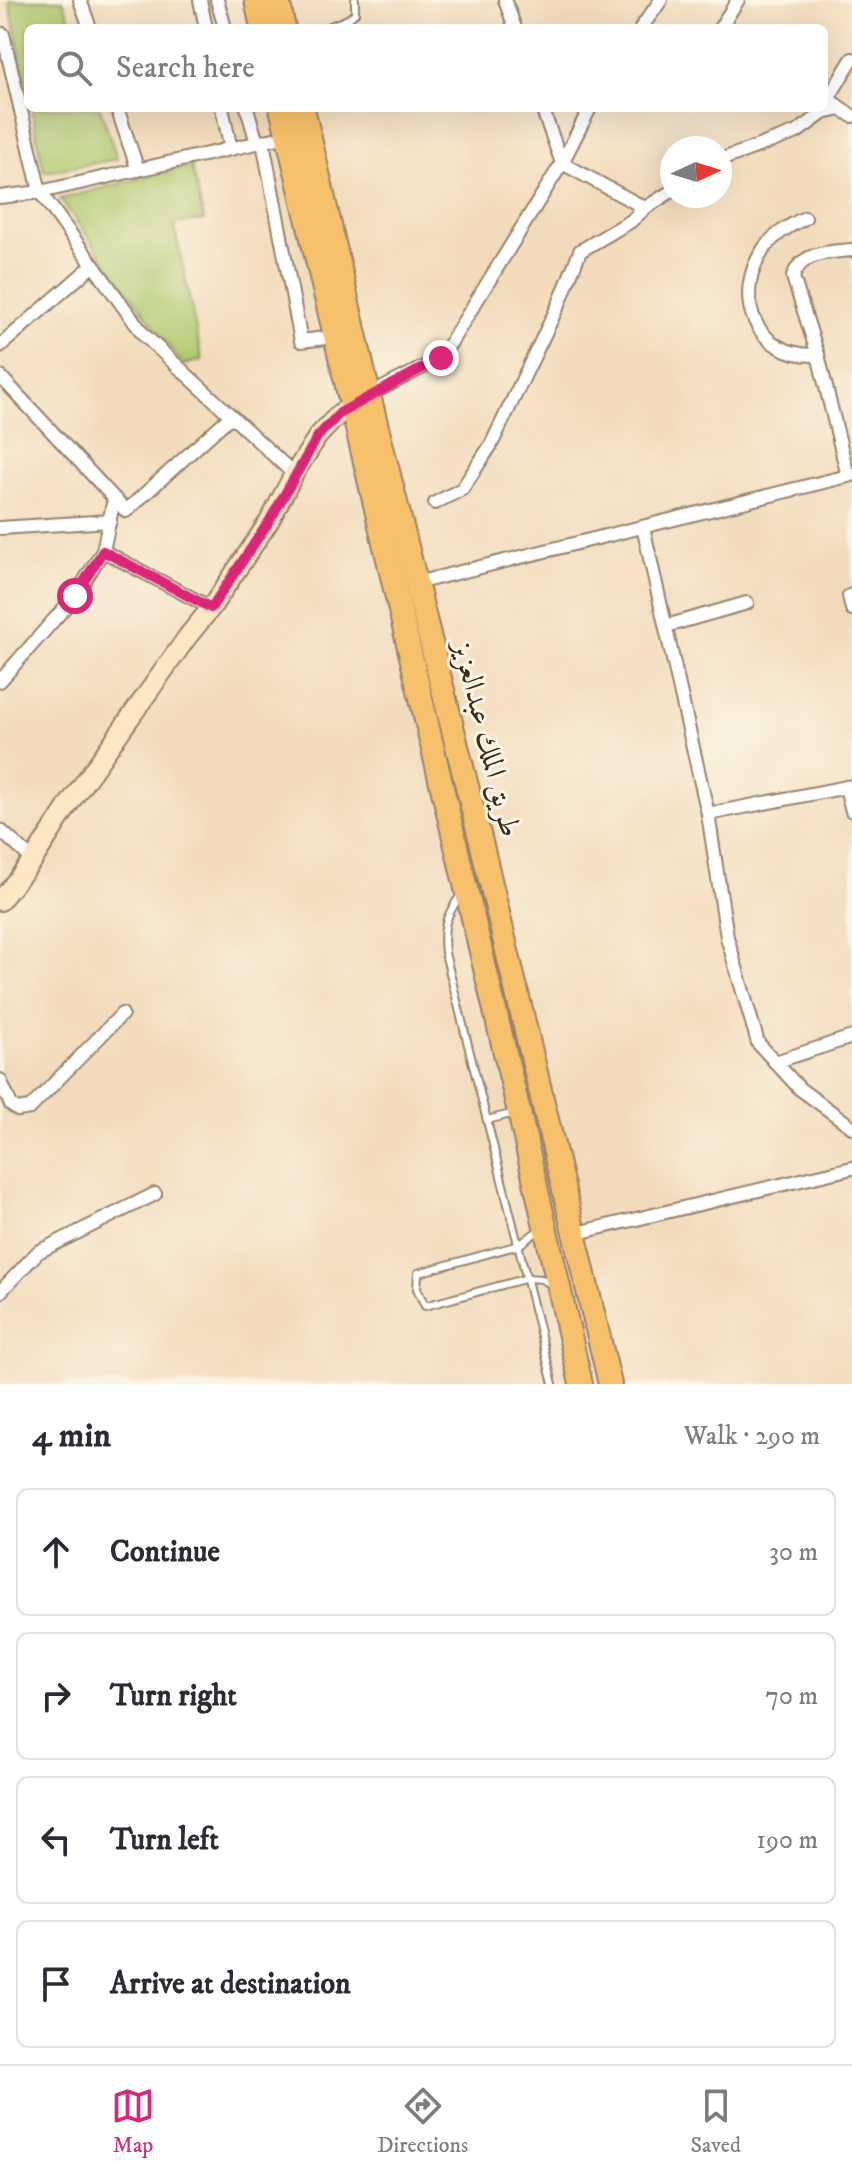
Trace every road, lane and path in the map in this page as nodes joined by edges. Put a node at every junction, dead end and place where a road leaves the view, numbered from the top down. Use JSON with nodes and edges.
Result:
{"nodes":[{"id":1,"x":80,"y":0,"type":"edge"},
{"id":2,"x":200,"y":0,"type":"edge"},
{"id":3,"x":217,"y":0,"type":"edge"},
{"id":4,"x":256,"y":0,"type":"edge"},
{"id":5,"x":278,"y":0,"type":"edge"},
{"id":6,"x":355,"y":0,"type":"edge"},
{"id":7,"x":505,"y":0,"type":"edge"},
{"id":8,"x":661,"y":0,"type":"edge"},
{"id":9,"x":738,"y":0,"type":"edge"},
{"id":10,"x":89,"y":24,"type":"edge"},
{"id":11,"x":205,"y":24,"type":"edge"},
{"id":12,"x":224,"y":24,"type":"edge"},
{"id":13,"x":261,"y":24,"type":"edge"},
{"id":14,"x":283,"y":24,"type":"edge"},
{"id":15,"x":335,"y":24,"type":"edge"},
{"id":16,"x":514,"y":24,"type":"edge"},
{"id":17,"x":644,"y":24,"type":"edge"},
{"id":18,"x":723,"y":24,"type":"edge"},
{"id":19,"x":3,"y":34,"type":"dead end"},
{"id":20,"x":852,"y":59,"type":"edge"},
{"id":21,"x":118,"y":112,"type":"edge"},
{"id":22,"x":223,"y":112,"type":"edge"},
{"id":23,"x":249,"y":112,"type":"edge"},
{"id":24,"x":282,"y":112,"type":"edge"},
{"id":25,"x":304,"y":112,"type":"edge"},
{"id":26,"x":543,"y":112,"type":"edge"},
{"id":27,"x":588,"y":112,"type":"edge"},
{"id":28,"x":847,"y":112,"type":"edge"},
{"id":29,"x":287,"y":136,"type":"junction"},
{"id":30,"x":260,"y":142,"type":"junction"},
{"id":31,"x":231,"y":149,"type":"junction"},
{"id":32,"x":732,"y":156,"type":"edge"},
{"id":33,"x":562,"y":163,"type":"junction"},
{"id":34,"x":138,"y":170,"type":"junction"},
{"id":35,"x":40,"y":192,"type":"junction"},
{"id":36,"x":0,"y":197,"type":"edge"},
{"id":37,"x":660,"y":199,"type":"edge"},
{"id":38,"x":645,"y":208,"type":"junction"},
{"id":39,"x":805,"y":218,"type":"dead end"},
{"id":40,"x":852,"y":250,"type":"edge"},
{"id":41,"x":93,"y":265,"type":"junction"},
{"id":42,"x":334,"y":337,"type":"junction"},
{"id":43,"x":0,"y":346,"type":"edge"},
{"id":44,"x":818,"y":355,"type":"junction"},
{"id":45,"x":0,"y":376,"type":"edge"},
{"id":46,"x":360,"y":401,"type":"junction"},
{"id":47,"x":231,"y":416,"type":"junction"},
{"id":48,"x":294,"y":474,"type":"junction"},
{"id":49,"x":850,"y":475,"type":"edge"},
{"id":50,"x":114,"y":499,"type":"junction"},
{"id":51,"x":435,"y":503,"type":"dead end"},
{"id":52,"x":110,"y":521,"type":"junction"},
{"id":53,"x":643,"y":527,"type":"junction"},
{"id":54,"x":0,"y":528,"type":"edge"},
{"id":55,"x":103,"y":551,"type":"junction"},
{"id":56,"x":416,"y":583,"type":"junction"},
{"id":57,"x":852,"y":595,"type":"edge"},
{"id":58,"x":747,"y":603,"type":"dead end"},
{"id":59,"x":211,"y":608,"type":"junction"},
{"id":60,"x":852,"y":609,"type":"edge"},
{"id":61,"x":666,"y":626,"type":"junction"},
{"id":62,"x":0,"y":681,"type":"edge"},
{"id":63,"x":849,"y":787,"type":"edge"},
{"id":64,"x":852,"y":811,"type":"edge"},
{"id":65,"x":708,"y":814,"type":"junction"},
{"id":66,"x":0,"y":830,"type":"edge"},
{"id":67,"x":33,"y":860,"type":"junction"},
{"id":68,"x":466,"y":887,"type":"junction"},
{"id":69,"x":0,"y":901,"type":"edge"},
{"id":70,"x":122,"y":1014,"type":"dead end"},
{"id":71,"x":852,"y":1037,"type":"edge"},
{"id":72,"x":775,"y":1062,"type":"junction"},
{"id":73,"x":0,"y":1080,"type":"edge"},
{"id":74,"x":519,"y":1112,"type":"junction"},
{"id":75,"x":487,"y":1120,"type":"junction"},
{"id":76,"x":852,"y":1127,"type":"edge"},
{"id":77,"x":852,"y":1168,"type":"edge"},
{"id":78,"x":155,"y":1194,"type":"dead end"},
{"id":79,"x":545,"y":1225,"type":"junction"},
{"id":80,"x":573,"y":1234,"type":"junction"},
{"id":81,"x":519,"y":1245,"type":"junction"},
{"id":82,"x":528,"y":1278,"type":"junction"},
{"id":83,"x":560,"y":1290,"type":"junction"},
{"id":84,"x":0,"y":1292,"type":"edge"},
{"id":85,"x":551,"y":1369,"type":"junction"},
{"id":86,"x":578,"y":1377,"type":"edge"},
{"id":87,"x":553,"y":1384,"type":"edge"},
{"id":88,"x":612,"y":1384,"type":"edge"}],
"edges":[{"from":1,"to":10,"type":"street"},
{"from":2,"to":11,"type":"street"},
{"from":3,"to":12,"type":"street"},
{"from":4,"to":13,"type":"highway"},
{"from":5,"to":14,"type":"highway"},
{"from":6,"to":15,"type":"lane"},
{"from":7,"to":16,"type":"street"},
{"from":8,"to":17,"type":"street"},
{"from":9,"to":18,"type":"street"},
{"from":19,"to":35,"type":"street"},
{"from":20,"to":28,"type":"street"},
{"from":21,"to":34,"type":"street"},
{"from":22,"to":31,"type":"street"},
{"from":23,"to":30,"type":"street"},
{"from":24,"to":29,"type":"highway","name":"طريق الملك عبدالعزيز"},
{"from":25,"to":46,"type":"highway","name":"طريق الملك عبدالعزيز"},
{"from":26,"to":33,"type":"street"},
{"from":27,"to":33,"type":"street"},
{"from":28,"to":32,"type":"street"},
{"from":29,"to":30,"type":"street"},
{"from":29,"to":42,"type":"highway","name":"طريق الملك عبدالعزيز"},
{"from":30,"to":31,"type":"street"},
{"from":30,"to":42,"type":"street"},
{"from":31,"to":34,"type":"street"},
{"from":33,"to":38,"type":"street"},
{"from":33,"to":46,"type":"street"},
{"from":34,"to":35,"type":"street"},
{"from":35,"to":36,"type":"street"},
{"from":35,"to":41,"type":"street"},
{"from":37,"to":38,"type":"street"},
{"from":38,"to":51,"type":"street"},
{"from":39,"to":44,"type":"street"},
{"from":40,"to":44,"type":"street"},
{"from":41,"to":43,"type":"street"},
{"from":41,"to":47,"type":"street"},
{"from":42,"to":46,"type":"highway","name":"طريق الملك عبدالعزيز"},
{"from":44,"to":49,"type":"street"},
{"from":45,"to":50,"type":"street"},
{"from":46,"to":48,"type":"street"},
{"from":46,"to":56,"type":"highway","name":"طريق الملك عبدالعزيز"},
{"from":46,"to":68,"type":"highway","name":"طريق الملك عبدالعزيز"},
{"from":47,"to":48,"type":"street"},
{"from":47,"to":50,"type":"street"},
{"from":48,"to":59,"type":"street"},
{"from":49,"to":53,"type":"street"},
{"from":50,"to":52,"type":"street"},
{"from":52,"to":54,"type":"street"},
{"from":52,"to":55,"type":"street"},
{"from":53,"to":56,"type":"street"},
{"from":53,"to":61,"type":"street"},
{"from":55,"to":59,"type":"street"},
{"from":55,"to":62,"type":"street"},
{"from":56,"to":80,"type":"highway","name":"طريق الملك عبدالعزيز"},
{"from":57,"to":60,"type":"street"},
{"from":58,"to":61,"type":"street"},
{"from":59,"to":67,"type":"street"},
{"from":61,"to":65,"type":"street"},
{"from":63,"to":64,"type":"street"},
{"from":63,"to":65,"type":"street"},
{"from":65,"to":72,"type":"street"},
{"from":66,"to":67,"type":"street"},
{"from":67,"to":69,"type":"street"},
{"from":68,"to":74,"type":"highway","name":"طريق الملك عبدالعزيز"},
{"from":68,"to":75,"type":"lane"},
{"from":70,"to":73,"type":"street"},
{"from":71,"to":72,"type":"street"},
{"from":72,"to":76,"type":"street"},
{"from":74,"to":75,"type":"lane"},
{"from":74,"to":79,"type":"highway","name":"طريق الملك عبدالعزيز"},
{"from":75,"to":81,"type":"lane"},
{"from":77,"to":80,"type":"street"},
{"from":78,"to":84,"type":"street"},
{"from":79,"to":81,"type":"lane"},
{"from":79,"to":83,"type":"highway","name":"طريق الملك عبدالعزيز"},
{"from":80,"to":88,"type":"highway","name":"طريق الملك عبدالعزيز"},
{"from":81,"to":82,"type":"lane"},
{"from":81,"to":82,"type":"lane"},
{"from":82,"to":83,"type":"lane"},
{"from":82,"to":85,"type":"lane"},
{"from":83,"to":86,"type":"highway","name":"طريق الملك عبدالعزيز"},
{"from":85,"to":86,"type":"lane"},
{"from":85,"to":87,"type":"lane"}]}
